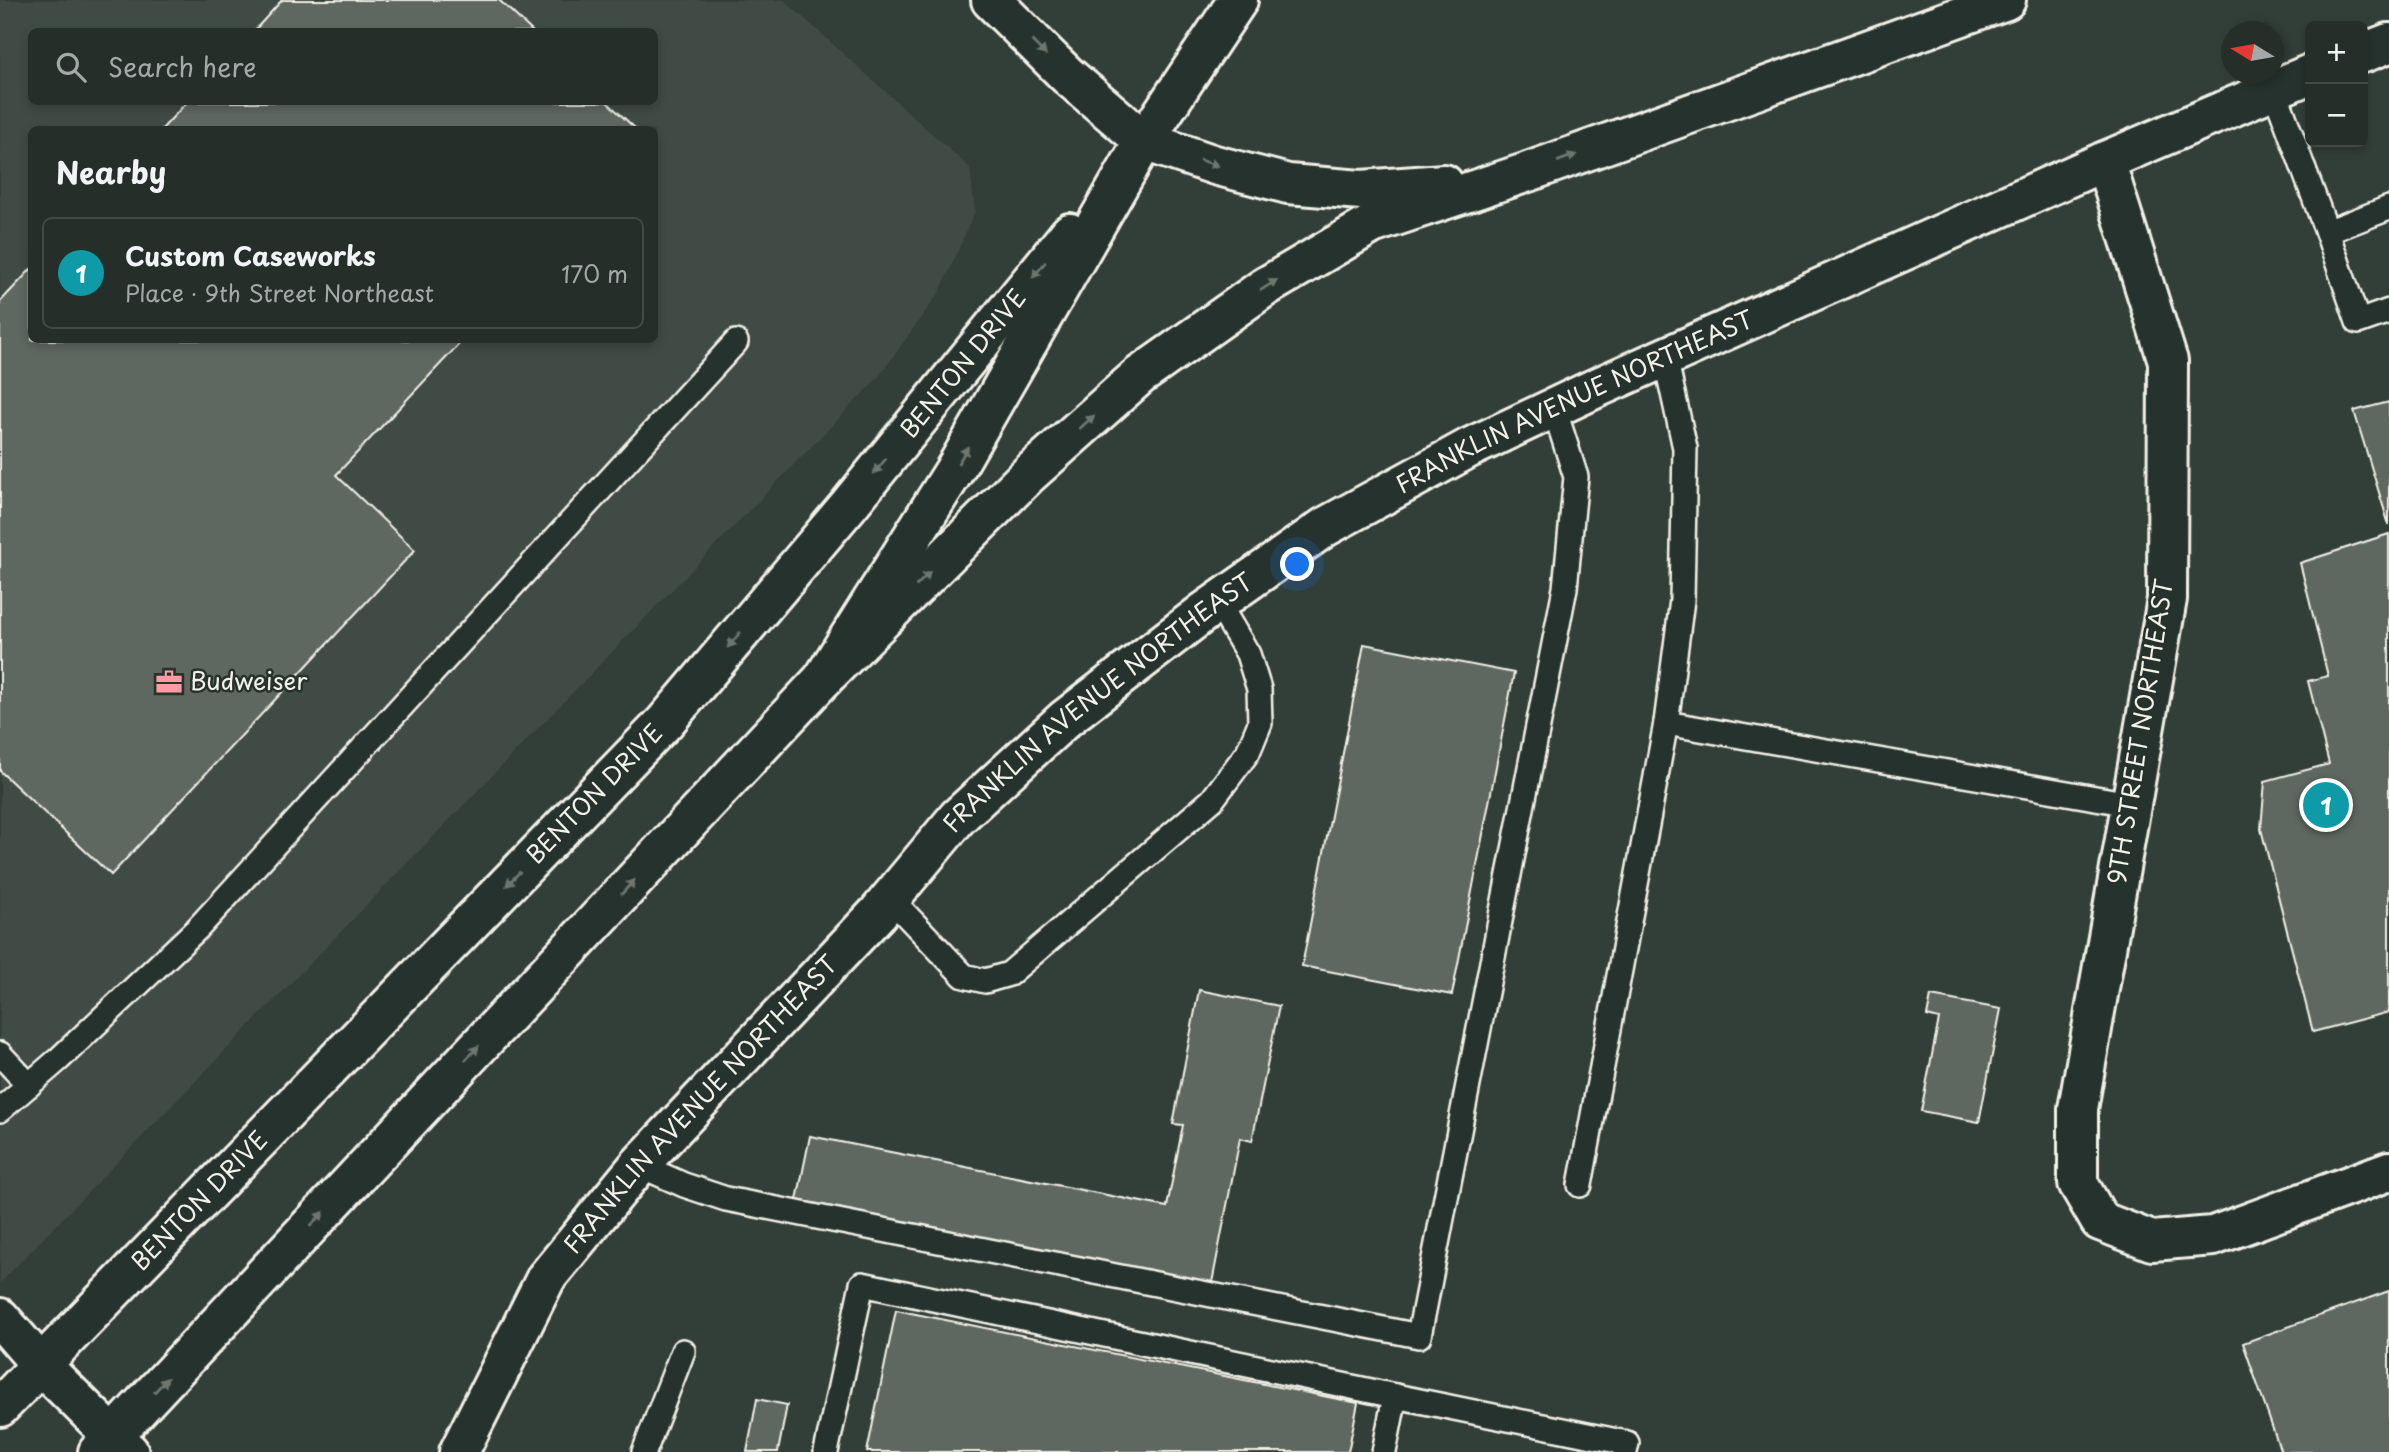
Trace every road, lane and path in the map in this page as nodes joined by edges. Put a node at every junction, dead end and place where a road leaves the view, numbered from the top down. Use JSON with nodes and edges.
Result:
{"nodes":[{"id":1,"x":991,"y":0,"type":"edge"},
{"id":2,"x":1238,"y":0,"type":"edge"},
{"id":3,"x":2006,"y":0,"type":"edge"},
{"id":4,"x":2389,"y":43,"type":"edge"},
{"id":5,"x":2368,"y":51,"type":"edge"},
{"id":6,"x":2305,"y":76,"type":"edge"},
{"id":7,"x":2274,"y":89,"type":"junction"},
{"id":8,"x":1144,"y":141,"type":"junction"},
{"id":9,"x":2105,"y":160,"type":"junction"},
{"id":10,"x":1528,"y":172,"type":"junction"},
{"id":11,"x":2389,"y":208,"type":"edge"},
{"id":12,"x":2327,"y":232,"type":"junction"},
{"id":13,"x":2389,"y":311,"type":"edge"},
{"id":14,"x":736,"y":342,"type":"dead end"},
{"id":15,"x":1665,"y":357,"type":"junction"},
{"id":16,"x":1554,"y":408,"type":"junction"},
{"id":17,"x":1218,"y":603,"type":"junction"},
{"id":18,"x":823,"y":679,"type":"junction"},
{"id":19,"x":1666,"y":723,"type":"junction"},
{"id":20,"x":2130,"y":804,"type":"junction"},
{"id":21,"x":890,"y":898,"type":"junction"},
{"id":22,"x":0,"y":1054,"type":"edge"},
{"id":23,"x":29,"y":1085,"type":"junction"},
{"id":24,"x":0,"y":1110,"type":"edge"},
{"id":25,"x":639,"y":1164,"type":"junction"},
{"id":26,"x":2389,"y":1171,"type":"edge"},
{"id":27,"x":1580,"y":1185,"type":"dead end"},
{"id":28,"x":0,"y":1318,"type":"edge"},
{"id":29,"x":683,"y":1351,"type":"dead end"},
{"id":30,"x":40,"y":1364,"type":"junction"},
{"id":31,"x":1395,"y":1396,"type":"junction"},
{"id":32,"x":0,"y":1407,"type":"edge"},
{"id":33,"x":114,"y":1446,"type":"edge"},
{"id":34,"x":463,"y":1451,"type":"edge"},
{"id":35,"x":644,"y":1452,"type":"edge"},
{"id":36,"x":826,"y":1452,"type":"edge"},
{"id":37,"x":1384,"y":1452,"type":"edge"},
{"id":38,"x":1625,"y":1452,"type":"edge"}],
"edges":[{"from":1,"to":8,"type":"main road","one_way":true},
{"from":2,"to":8,"type":"main road","name":"BENTON DRIVE"},
{"from":10,"to":3,"type":"main road","one_way":true},
{"from":4,"to":5,"type":"main road"},
{"from":6,"to":7,"type":"main road","name":"FRANKLIN AVENUE NORTHEAST"},
{"from":7,"to":9,"type":"main road","name":"FRANKLIN AVENUE NORTHEAST"},
{"from":7,"to":12,"type":"lane"},
{"from":8,"to":10,"type":"main road","one_way":true},
{"from":18,"to":8,"type":"main road","name":"BENTON DRIVE","one_way":true},
{"from":8,"to":30,"type":"main road","name":"BENTON DRIVE","one_way":true},
{"from":9,"to":15,"type":"main road","name":"FRANKLIN AVENUE NORTHEAST"},
{"from":9,"to":20,"type":"main road","name":"9TH STREET NORTHEAST"},
{"from":18,"to":10,"type":"main road","one_way":true},
{"from":11,"to":12,"type":"lane"},
{"from":12,"to":13,"type":"lane"},
{"from":14,"to":23,"type":"lane"},
{"from":15,"to":16,"type":"main road","name":"FRANKLIN AVENUE NORTHEAST"},
{"from":15,"to":19,"type":"lane"},
{"from":16,"to":17,"type":"main road","name":"FRANKLIN AVENUE NORTHEAST"},
{"from":16,"to":25,"type":"lane"},
{"from":17,"to":21,"type":"main road","name":"FRANKLIN AVENUE NORTHEAST"},
{"from":17,"to":21,"type":"lane"},
{"from":33,"to":18,"type":"main road","name":"BENTON DRIVE","one_way":true},
{"from":19,"to":20,"type":"lane"},
{"from":19,"to":27,"type":"lane"},
{"from":20,"to":26,"type":"main road","name":"9TH STREET NORTHEAST"},
{"from":21,"to":25,"type":"main road","name":"FRANKLIN AVENUE NORTHEAST"},
{"from":22,"to":23,"type":"lane"},
{"from":23,"to":24,"type":"lane"},
{"from":25,"to":34,"type":"main road","name":"FRANKLIN AVENUE NORTHEAST"},
{"from":28,"to":30,"type":"main road"},
{"from":29,"to":35,"type":"lane"},
{"from":30,"to":32,"type":"main road","name":"BENTON DRIVE"},
{"from":30,"to":33,"type":"main road"},
{"from":31,"to":36,"type":"lane"},
{"from":31,"to":37,"type":"lane"},
{"from":31,"to":38,"type":"lane"}]}
